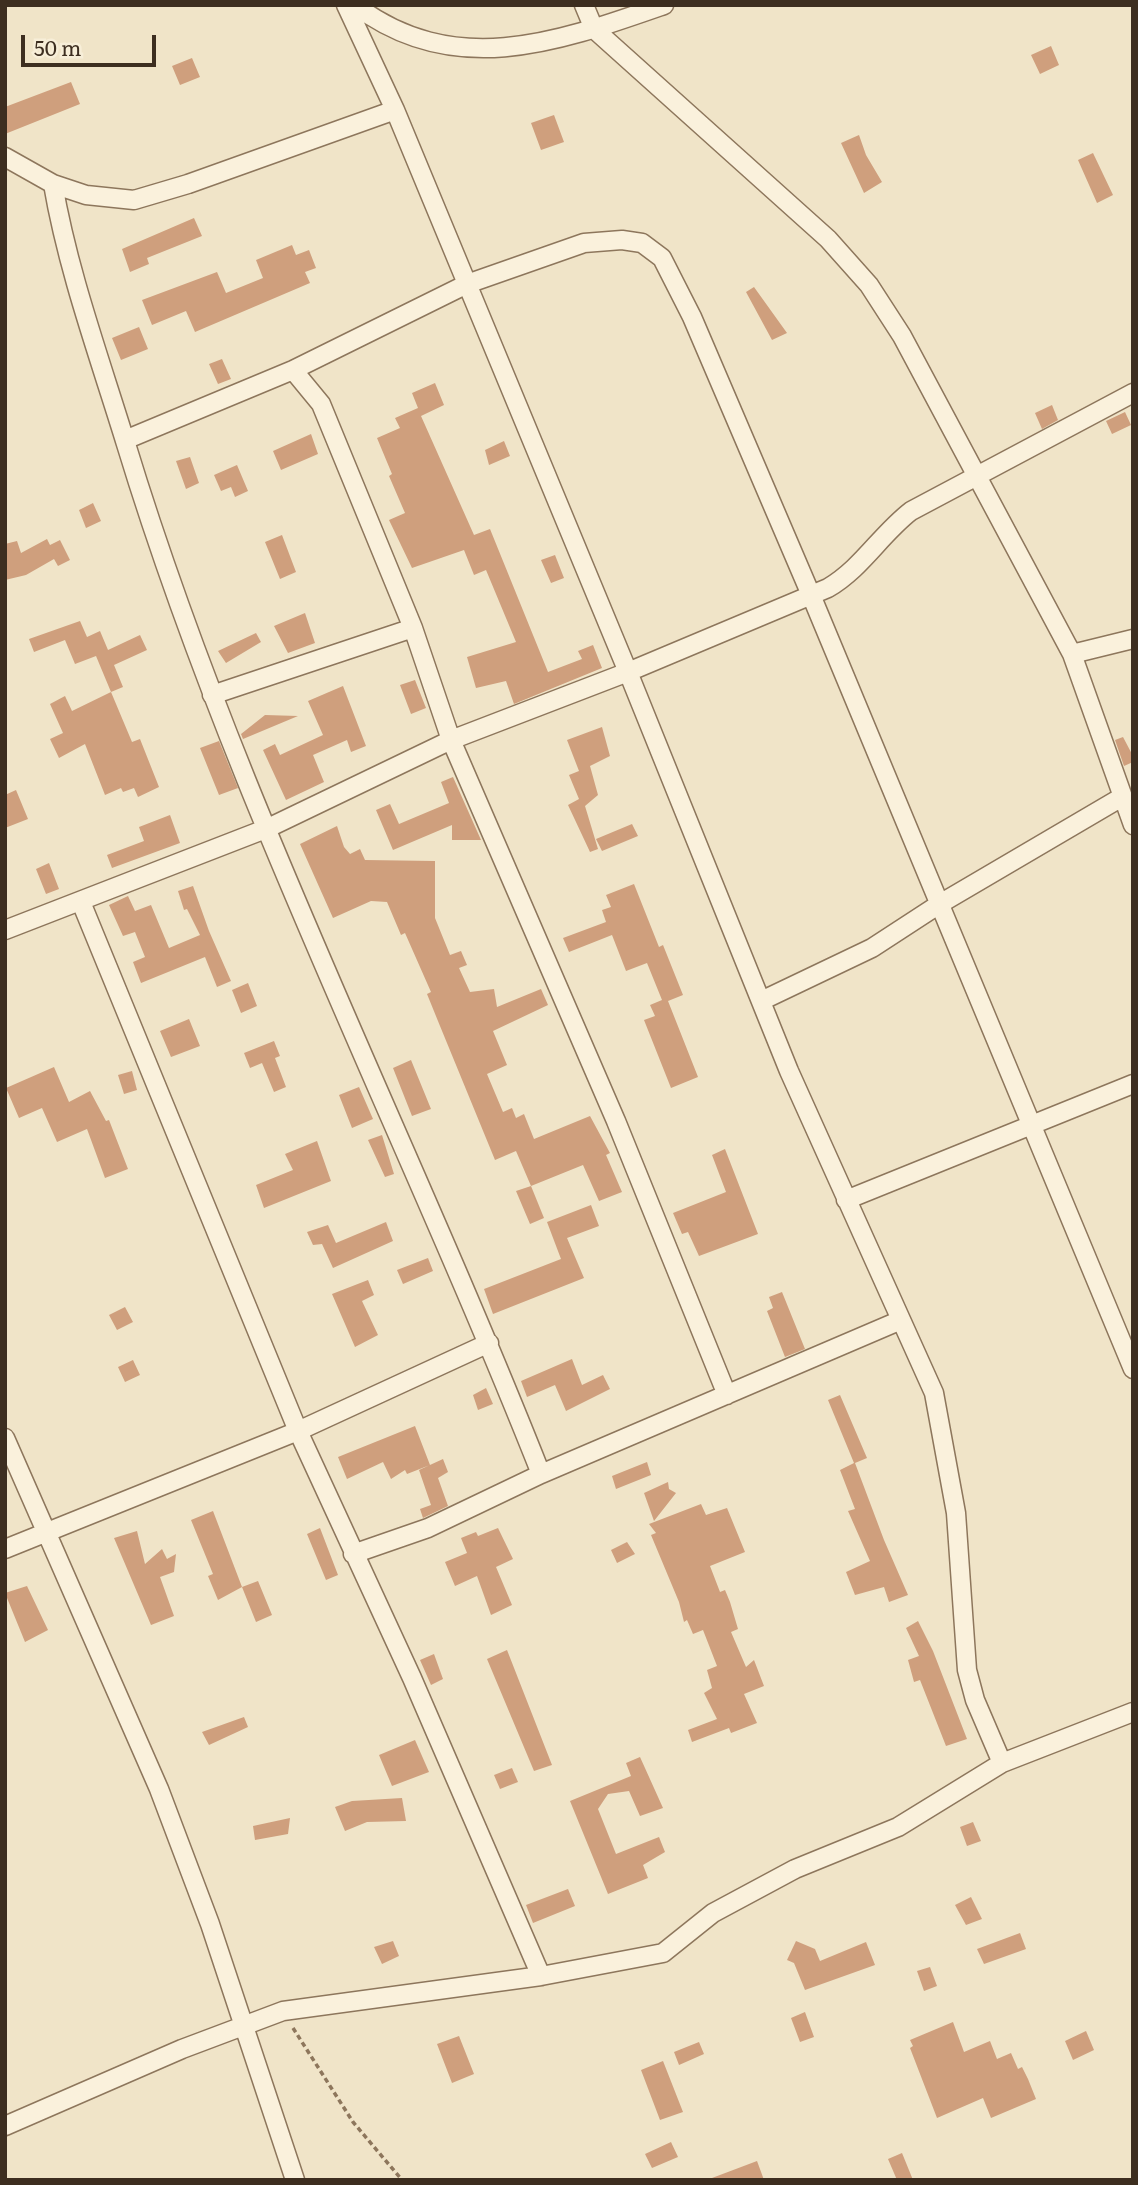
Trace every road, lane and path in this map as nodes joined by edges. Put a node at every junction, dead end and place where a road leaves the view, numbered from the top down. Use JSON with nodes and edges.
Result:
{"nodes":[{"id":1,"x":346,"y":5,"type":"edge"},
{"id":2,"x":355,"y":5,"type":"edge"},
{"id":3,"x":584,"y":5,"type":"edge"},
{"id":4,"x":664,"y":5,"type":"edge"},
{"id":5,"x":594,"y":29,"type":"junction"},
{"id":6,"x":395,"y":110,"type":"junction"},
{"id":7,"x":5,"y":157,"type":"edge"},
{"id":8,"x":53,"y":184,"type":"junction"},
{"id":9,"x":467,"y":284,"type":"junction"},
{"id":10,"x":293,"y":370,"type":"junction"},
{"id":11,"x":1133,"y":393,"type":"edge"},
{"id":12,"x":125,"y":440,"type":"junction"},
{"id":13,"x":976,"y":477,"type":"junction"},
{"id":14,"x":811,"y":595,"type":"junction"},
{"id":15,"x":413,"y":628,"type":"junction"},
{"id":16,"x":1133,"y":639,"type":"edge"},
{"id":17,"x":1072,"y":654,"type":"junction"},
{"id":18,"x":628,"y":671,"type":"junction"},
{"id":19,"x":212,"y":695,"type":"junction"},
{"id":20,"x":451,"y":740,"type":"junction"},
{"id":21,"x":1122,"y":797,"type":"junction"},
{"id":22,"x":1133,"y":825,"type":"edge"},
{"id":23,"x":268,"y":828,"type":"junction"},
{"id":24,"x":80,"y":902,"type":"junction"},
{"id":25,"x":938,"y":905,"type":"junction"},
{"id":26,"x":5,"y":930,"type":"edge"},
{"id":27,"x":761,"y":1001,"type":"junction"},
{"id":28,"x":1133,"y":1084,"type":"edge"},
{"id":29,"x":1033,"y":1124,"type":"junction"},
{"id":30,"x":846,"y":1200,"type":"junction"},
{"id":31,"x":901,"y":1320,"type":"junction"},
{"id":32,"x":489,"y":1343,"type":"junction"},
{"id":33,"x":1133,"y":1369,"type":"edge"},
{"id":34,"x":727,"y":1395,"type":"junction"},
{"id":35,"x":298,"y":1431,"type":"junction"},
{"id":36,"x":5,"y":1438,"type":"edge"},
{"id":37,"x":541,"y":1474,"type":"junction"},
{"id":38,"x":44,"y":1531,"type":"junction"},
{"id":39,"x":5,"y":1549,"type":"edge"},
{"id":40,"x":353,"y":1554,"type":"junction"},
{"id":41,"x":1133,"y":1712,"type":"edge"},
{"id":42,"x":1003,"y":1763,"type":"junction"},
{"id":43,"x":541,"y":1976,"type":"junction"},
{"id":44,"x":284,"y":2011,"type":"junction"},
{"id":45,"x":241,"y":2025,"type":"junction"},
{"id":46,"x":5,"y":2126,"type":"edge"},
{"id":47,"x":295,"y":2180,"type":"edge"},
{"id":48,"x":402,"y":2180,"type":"edge"}],
"edges":[{"from":1,"to":6,"type":"street"},
{"from":2,"to":5,"type":"street"},
{"from":3,"to":5,"type":"street"},
{"from":4,"to":5,"type":"street"},
{"from":5,"to":13,"type":"street"},
{"from":6,"to":8,"type":"street"},
{"from":6,"to":9,"type":"street"},
{"from":7,"to":8,"type":"street"},
{"from":8,"to":12,"type":"street"},
{"from":9,"to":10,"type":"street"},
{"from":9,"to":14,"type":"street"},
{"from":9,"to":18,"type":"street"},
{"from":10,"to":12,"type":"street"},
{"from":10,"to":15,"type":"street"},
{"from":11,"to":13,"type":"street"},
{"from":12,"to":19,"type":"street"},
{"from":13,"to":14,"type":"street"},
{"from":13,"to":17,"type":"street"},
{"from":14,"to":18,"type":"street"},
{"from":14,"to":25,"type":"street"},
{"from":15,"to":19,"type":"street"},
{"from":15,"to":20,"type":"street"},
{"from":16,"to":17,"type":"street"},
{"from":17,"to":21,"type":"street"},
{"from":18,"to":20,"type":"street"},
{"from":18,"to":27,"type":"street"},
{"from":19,"to":23,"type":"street"},
{"from":20,"to":23,"type":"street"},
{"from":20,"to":34,"type":"street"},
{"from":21,"to":22,"type":"street"},
{"from":21,"to":25,"type":"street"},
{"from":23,"to":24,"type":"street"},
{"from":23,"to":32,"type":"street"},
{"from":24,"to":26,"type":"street"},
{"from":24,"to":35,"type":"street"},
{"from":25,"to":27,"type":"street"},
{"from":25,"to":29,"type":"street"},
{"from":27,"to":30,"type":"street"},
{"from":28,"to":29,"type":"street"},
{"from":29,"to":30,"type":"street"},
{"from":29,"to":33,"type":"street"},
{"from":30,"to":31,"type":"street"},
{"from":31,"to":34,"type":"street"},
{"from":31,"to":42,"type":"street"},
{"from":32,"to":35,"type":"street"},
{"from":32,"to":37,"type":"street"},
{"from":34,"to":37,"type":"street"},
{"from":35,"to":38,"type":"street"},
{"from":35,"to":40,"type":"street"},
{"from":36,"to":38,"type":"street"},
{"from":37,"to":40,"type":"street"},
{"from":38,"to":39,"type":"street"},
{"from":38,"to":45,"type":"street"},
{"from":40,"to":43,"type":"street"},
{"from":41,"to":42,"type":"street"},
{"from":42,"to":43,"type":"street"},
{"from":43,"to":44,"type":"street"},
{"from":44,"to":45,"type":"street"},
{"from":44,"to":48,"type":"path"},
{"from":45,"to":46,"type":"street"},
{"from":45,"to":47,"type":"street"}]}
